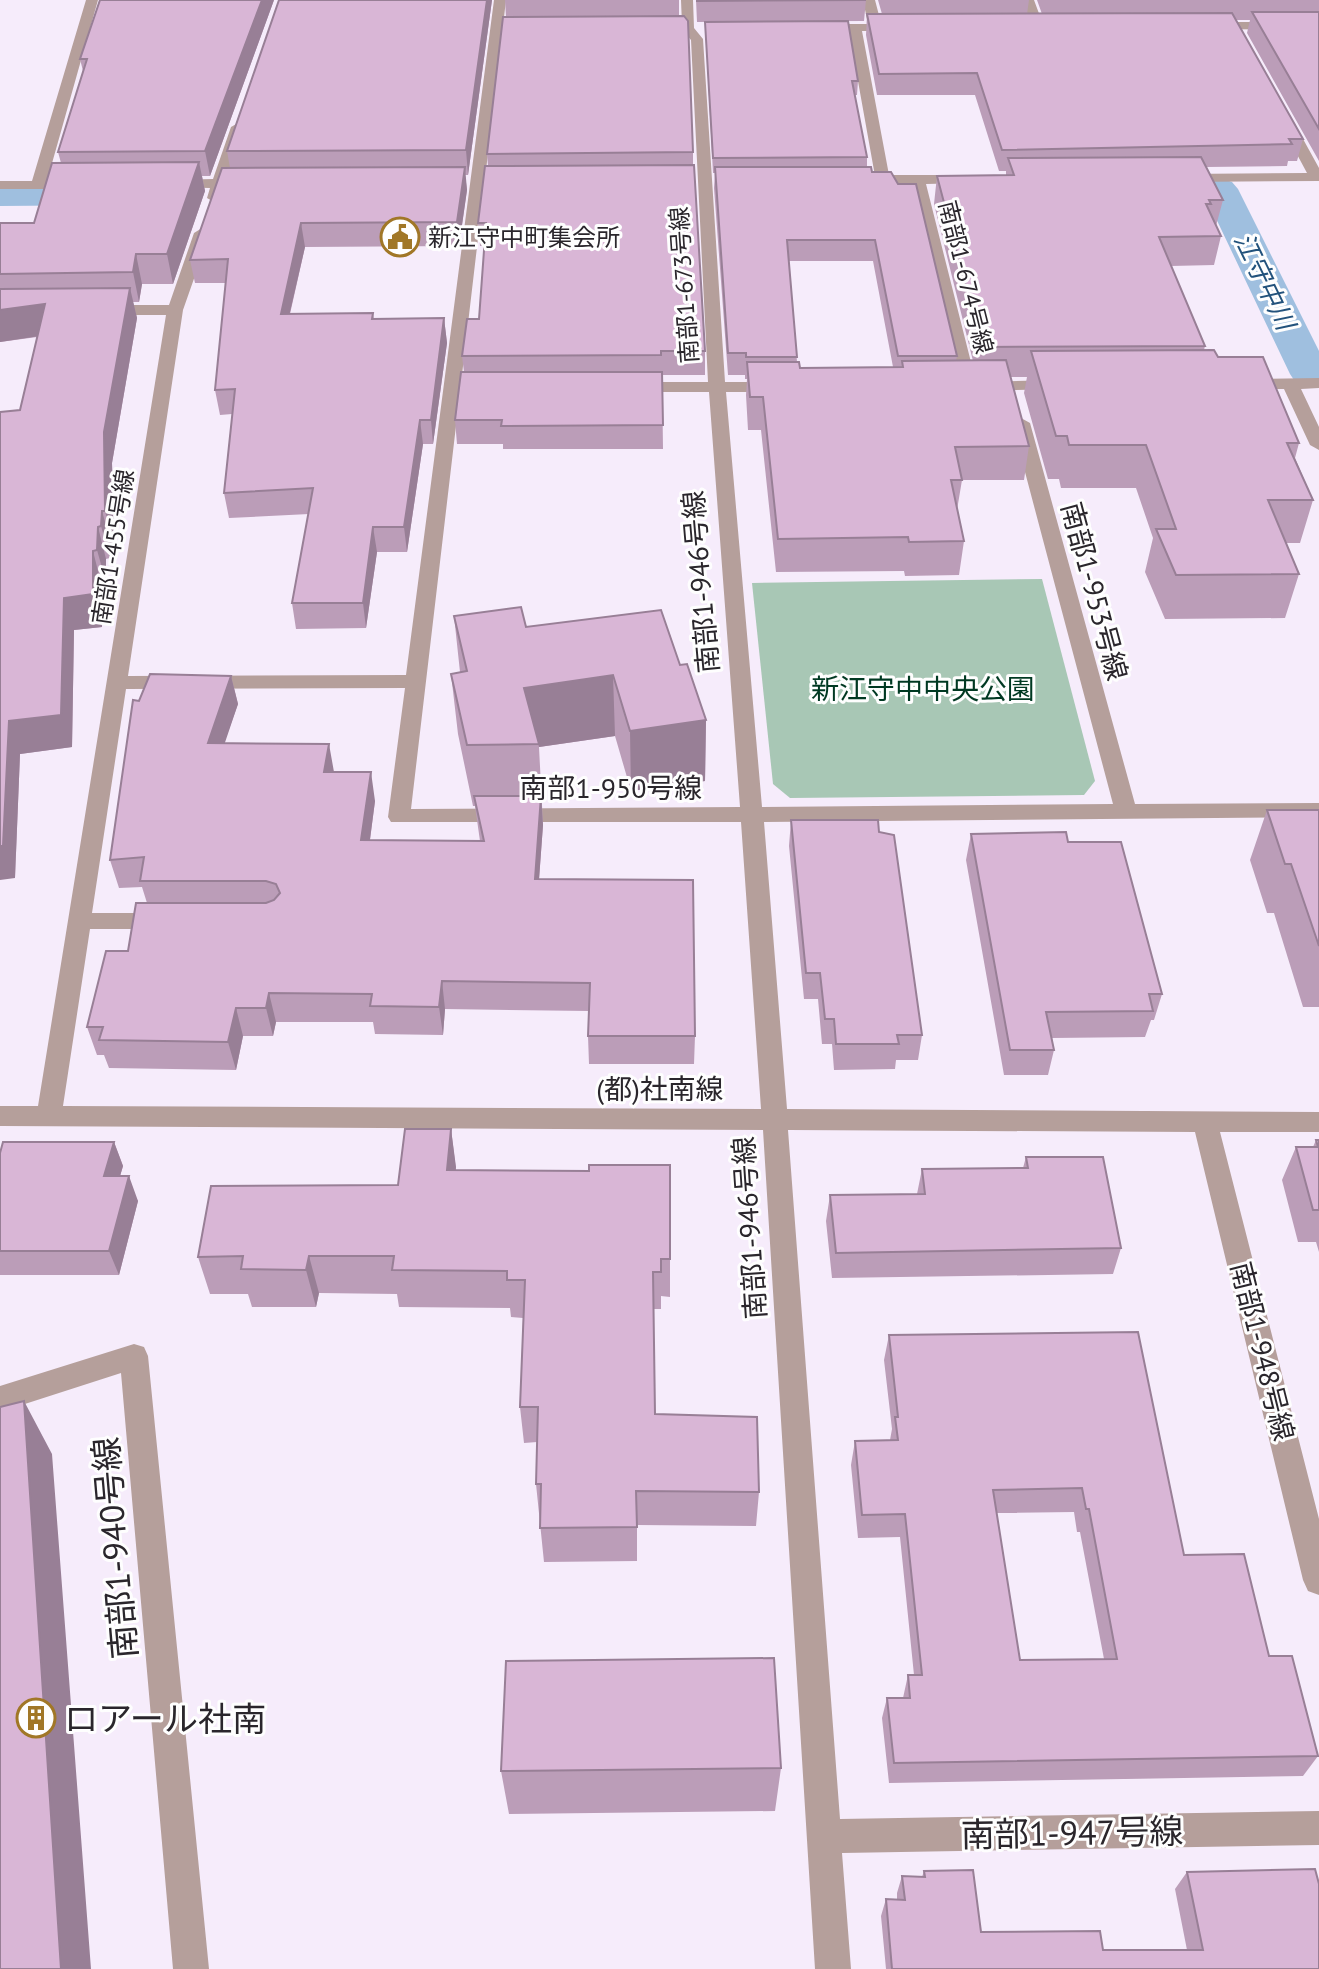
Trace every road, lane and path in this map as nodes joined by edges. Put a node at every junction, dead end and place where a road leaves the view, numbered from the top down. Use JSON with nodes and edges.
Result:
{"nodes":[{"id":1,"x":92,"y":0,"type":"edge"},
{"id":2,"x":500,"y":0,"type":"edge"},
{"id":3,"x":687,"y":0,"type":"edge"},
{"id":4,"x":869,"y":0,"type":"edge"},
{"id":5,"x":1028,"y":0,"type":"edge"},
{"id":6,"x":1188,"y":26,"type":"edge"},
{"id":7,"x":1233,"y":26,"type":"junction"},
{"id":8,"x":1319,"y":26,"type":"edge"},
{"id":9,"x":875,"y":27,"type":"junction"},
{"id":10,"x":920,"y":27,"type":"edge"},
{"id":11,"x":1023,"y":27,"type":"edge"},
{"id":12,"x":1038,"y":27,"type":"junction"},
{"id":13,"x":1053,"y":27,"type":"edge"},
{"id":14,"x":809,"y":28,"type":"edge"},
{"id":15,"x":855,"y":28,"type":"junction"},
{"id":16,"x":656,"y":29,"type":"edge"},
{"id":17,"x":696,"y":29,"type":"junction"},
{"id":18,"x":497,"y":30,"type":"junction"},
{"id":19,"x":513,"y":30,"type":"edge"},
{"id":20,"x":1241,"y":40,"type":"edge"},
{"id":21,"x":1279,"y":108,"type":"edge"},
{"id":22,"x":243,"y":113,"type":"edge"},
{"id":23,"x":1318,"y":177,"type":"edge"},
{"id":24,"x":1165,"y":178,"type":"edge"},
{"id":25,"x":979,"y":179,"type":"edge"},
{"id":26,"x":853,"y":180,"type":"edge"},
{"id":27,"x":883,"y":180,"type":"junction"},
{"id":28,"x":918,"y":180,"type":"junction"},
{"id":29,"x":264,"y":183,"type":"edge"},
{"id":30,"x":98,"y":184,"type":"edge"},
{"id":31,"x":159,"y":184,"type":"edge"},
{"id":32,"x":219,"y":184,"type":"junction"},
{"id":33,"x":0,"y":185,"type":"edge"},
{"id":34,"x":38,"y":185,"type":"junction"},
{"id":35,"x":80,"y":310,"type":"edge"},
{"id":36,"x":175,"y":310,"type":"junction"},
{"id":37,"x":1319,"y":383,"type":"edge"},
{"id":38,"x":1228,"y":384,"type":"edge"},
{"id":39,"x":1290,"y":384,"type":"junction"},
{"id":40,"x":1010,"y":385,"type":"junction"},
{"id":41,"x":1072,"y":385,"type":"edge"},
{"id":42,"x":794,"y":386,"type":"edge"},
{"id":43,"x":606,"y":387,"type":"edge"},
{"id":44,"x":715,"y":387,"type":"junction"},
{"id":45,"x":1319,"y":445,"type":"edge"},
{"id":46,"x":415,"y":681,"type":"junction"},
{"id":47,"x":118,"y":683,"type":"junction"},
{"id":48,"x":1319,"y":810,"type":"edge"},
{"id":49,"x":1126,"y":811,"type":"junction"},
{"id":50,"x":752,"y":815,"type":"junction"},
{"id":51,"x":79,"y":921,"type":"junction"},
{"id":52,"x":183,"y":921,"type":"edge"},
{"id":53,"x":49,"y":1115,"type":"junction"},
{"id":54,"x":0,"y":1116,"type":"edge"},
{"id":55,"x":773,"y":1118,"type":"junction"},
{"id":56,"x":1205,"y":1122,"type":"junction"},
{"id":57,"x":1319,"y":1122,"type":"edge"},
{"id":58,"x":0,"y":1399,"type":"edge"},
{"id":59,"x":1319,"y":1580,"type":"edge"},
{"id":60,"x":1319,"y":1828,"type":"edge"},
{"id":61,"x":824,"y":1836,"type":"junction"},
{"id":62,"x":191,"y":1969,"type":"edge"},
{"id":63,"x":833,"y":1969,"type":"edge"}],
"edges":[{"from":1,"to":34,"type":"street"},
{"from":2,"to":18,"type":"street","name":"南部1-950号線"},
{"from":3,"to":17,"type":"street","name":"南部1-673号線"},
{"from":4,"to":9,"type":"street"},
{"from":5,"to":12,"type":"street"},
{"from":6,"to":7,"type":"street"},
{"from":7,"to":8,"type":"street"},
{"from":7,"to":20,"type":"street"},
{"from":9,"to":10,"type":"street"},
{"from":9,"to":15,"type":"street"},
{"from":11,"to":12,"type":"street"},
{"from":12,"to":13,"type":"street"},
{"from":14,"to":15,"type":"street"},
{"from":15,"to":27,"type":"street"},
{"from":16,"to":17,"type":"street"},
{"from":17,"to":44,"type":"street","name":"南部1-673号線"},
{"from":18,"to":19,"type":"street"},
{"from":18,"to":46,"type":"street","name":"南部1-950号線"},
{"from":21,"to":23,"type":"street"},
{"from":22,"to":32,"type":"street","name":"南部1-455号線"},
{"from":23,"to":24,"type":"street"},
{"from":25,"to":28,"type":"street"},
{"from":26,"to":27,"type":"street"},
{"from":27,"to":28,"type":"street"},
{"from":28,"to":40,"type":"street","name":"南部1-674号線"},
{"from":29,"to":32,"type":"street"},
{"from":30,"to":34,"type":"street"},
{"from":31,"to":32,"type":"street"},
{"from":32,"to":36,"type":"street","name":"南部1-455号線"},
{"from":33,"to":34,"type":"street"},
{"from":35,"to":36,"type":"street"},
{"from":36,"to":47,"type":"street","name":"南部1-455号線"},
{"from":37,"to":39,"type":"street"},
{"from":38,"to":39,"type":"street"},
{"from":39,"to":45,"type":"street"},
{"from":40,"to":41,"type":"street"},
{"from":40,"to":49,"type":"street","name":"南部1-953号線"},
{"from":42,"to":44,"type":"street"},
{"from":43,"to":44,"type":"street"},
{"from":44,"to":50,"type":"street","name":"南部1-946号線"},
{"from":46,"to":47,"type":"street"},
{"from":46,"to":50,"type":"street","name":"南部1-950号線"},
{"from":47,"to":51,"type":"street","name":"南部1-455号線"},
{"from":48,"to":49,"type":"street","name":"南部1-950号線"},
{"from":49,"to":50,"type":"street","name":"南部1-950号線"},
{"from":50,"to":55,"type":"street","name":"南部1-946号線"},
{"from":51,"to":52,"type":"street"},
{"from":51,"to":53,"type":"street","name":"南部1-455号線"},
{"from":53,"to":54,"type":"street","name":"(都)社南線"},
{"from":53,"to":55,"type":"street","name":"(都)社南線"},
{"from":55,"to":56,"type":"street","name":"(都)社南線"},
{"from":55,"to":61,"type":"street","name":"南部1-946号線"},
{"from":56,"to":57,"type":"street","name":"(都)社南線"},
{"from":56,"to":59,"type":"street","name":"南部1-948号線"},
{"from":58,"to":62,"type":"street","name":"南部1-940号線"},
{"from":60,"to":61,"type":"street","name":"南部1-947号線"},
{"from":61,"to":63,"type":"street","name":"南部1-946号線"}]}
